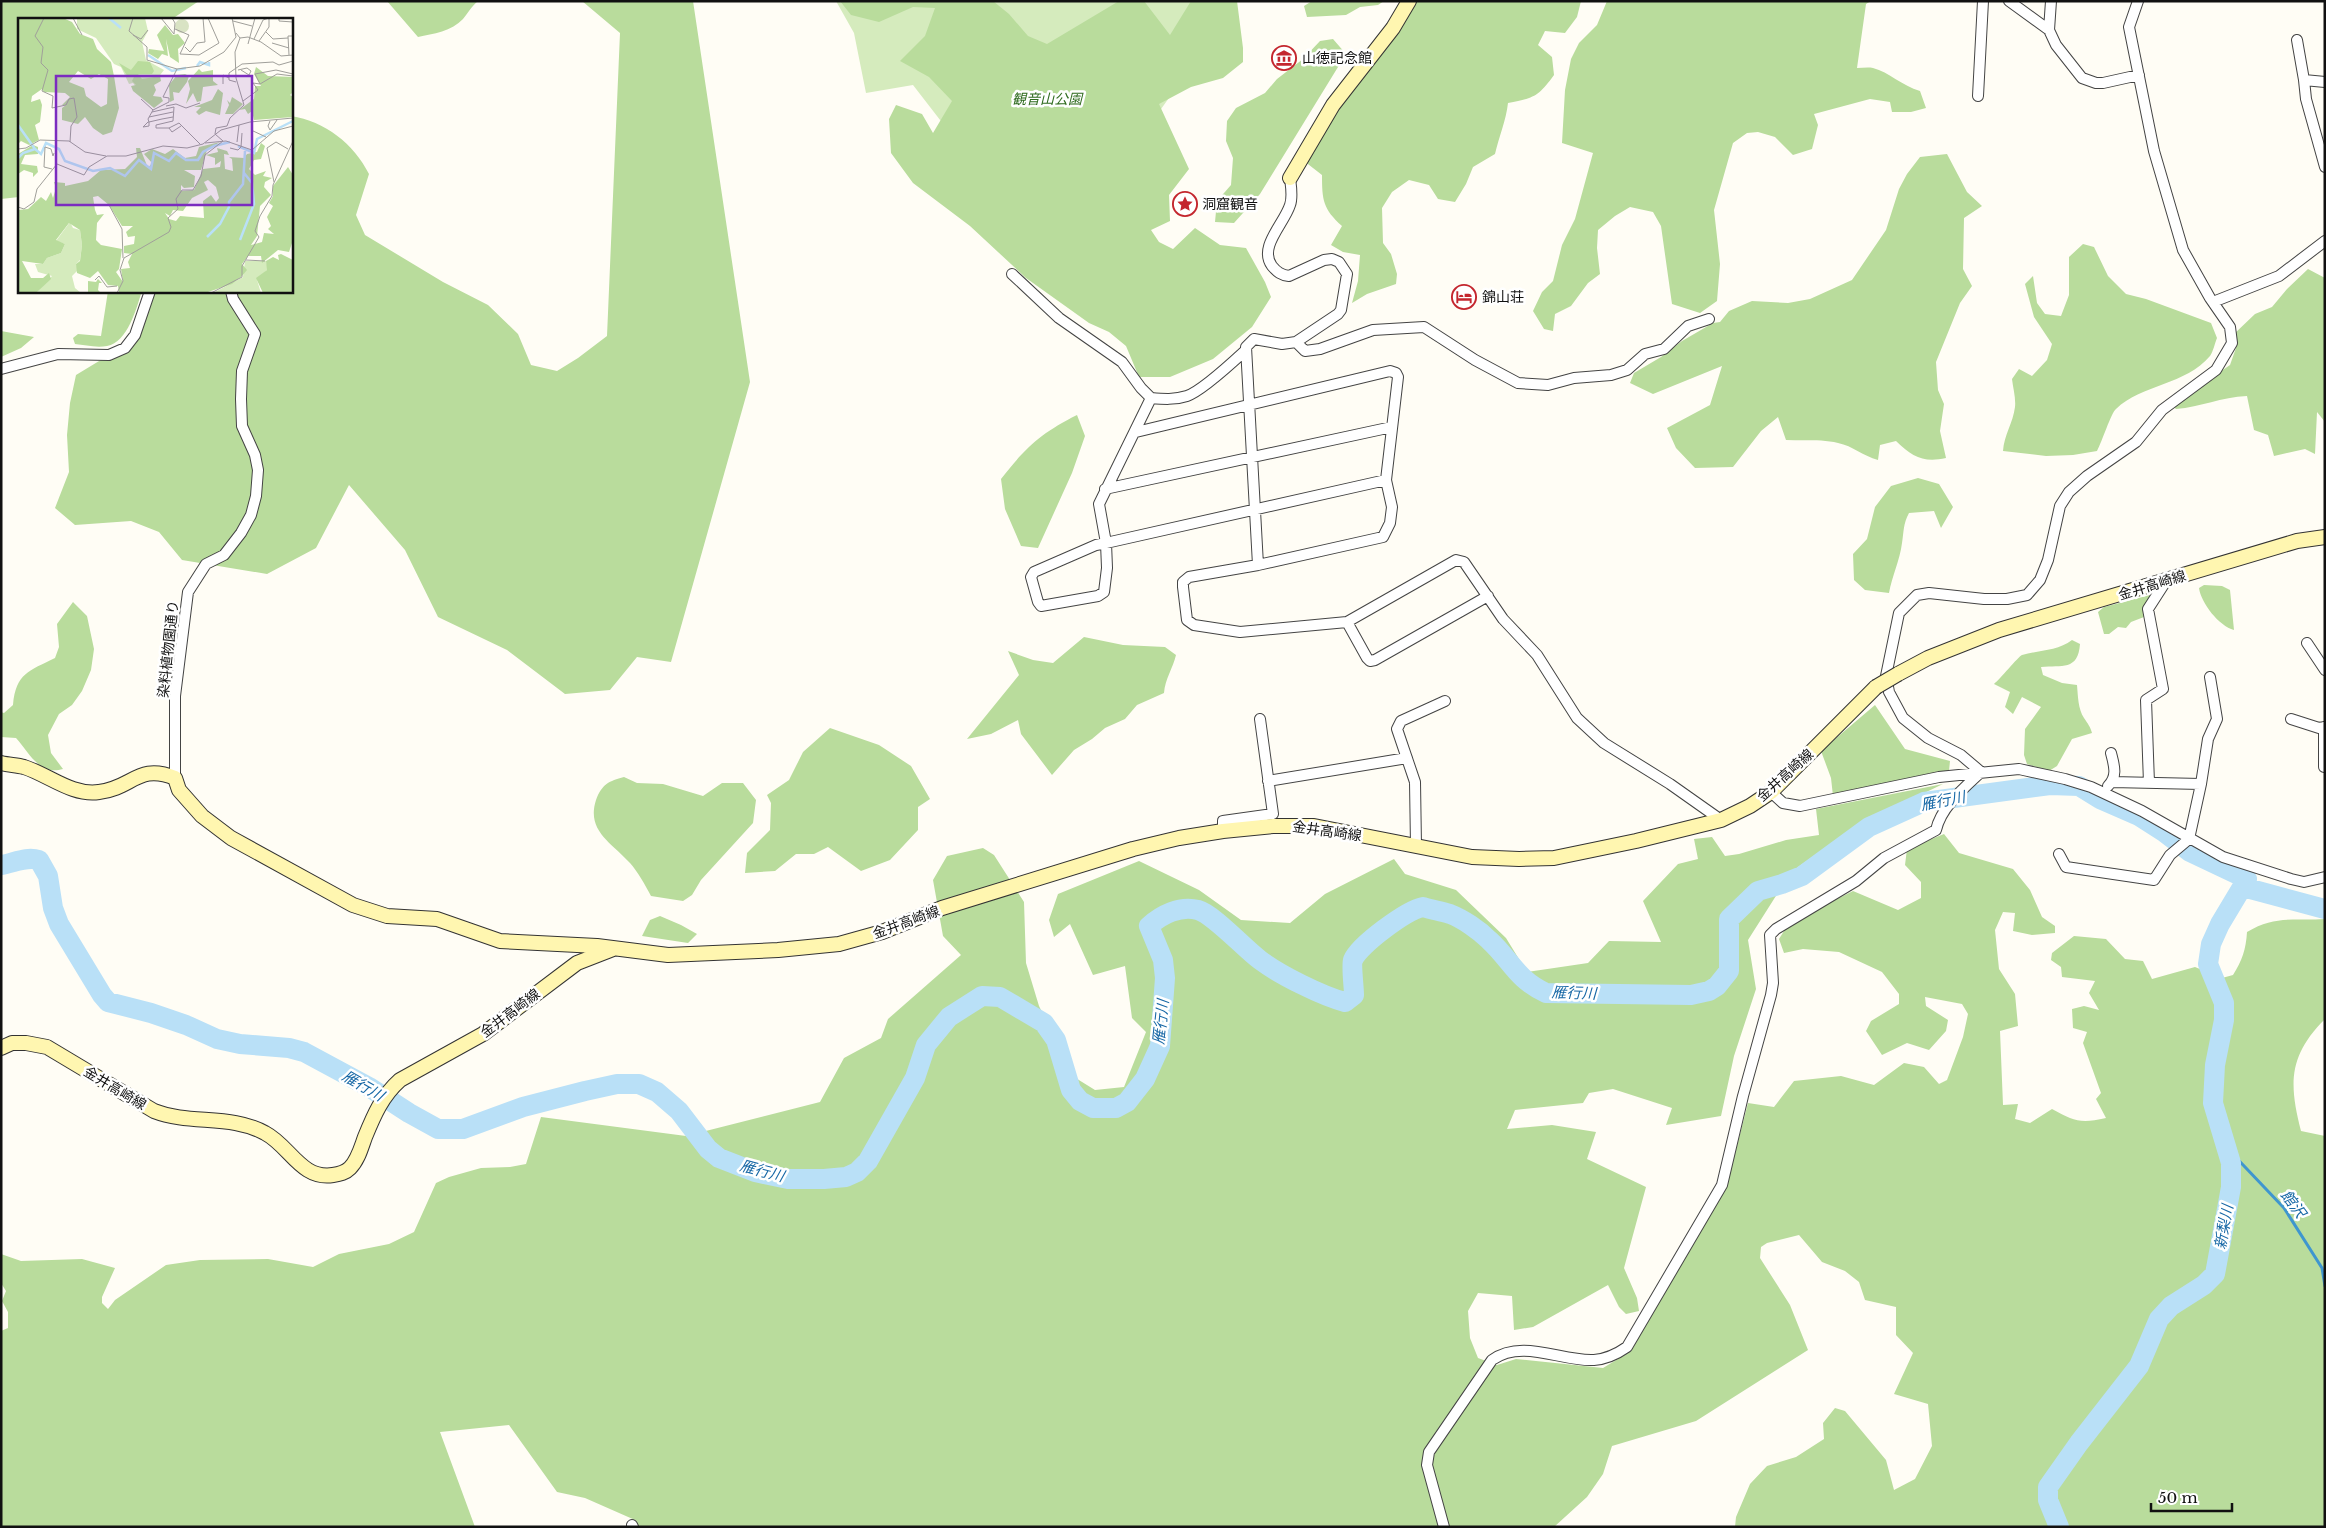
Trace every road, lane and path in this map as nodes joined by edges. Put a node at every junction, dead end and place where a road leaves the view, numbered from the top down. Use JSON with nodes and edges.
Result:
{"nodes":[{"id":1,"x":1409,"y":1,"type":"edge"},
{"id":2,"x":1983,"y":1,"type":"edge"},
{"id":3,"x":2009,"y":1,"type":"edge"},
{"id":4,"x":2051,"y":1,"type":"edge"},
{"id":5,"x":2138,"y":1,"type":"edge"},
{"id":6,"x":2048,"y":30,"type":"junction"},
{"id":7,"x":2297,"y":40,"type":"dead end"},
{"id":8,"x":2139,"y":74,"type":"junction"},
{"id":9,"x":2304,"y":80,"type":"junction"},
{"id":10,"x":2325,"y":82,"type":"edge"},
{"id":11,"x":1978,"y":96,"type":"dead end"},
{"id":12,"x":2325,"y":167,"type":"edge"},
{"id":13,"x":1290,"y":178,"type":"joint"},
{"id":14,"x":2325,"y":241,"type":"edge"},
{"id":15,"x":1012,"y":274,"type":"dead end"},
{"id":16,"x":150,"y":292,"type":"edge"},
{"id":17,"x":231,"y":292,"type":"edge"},
{"id":18,"x":2213,"y":302,"type":"junction"},
{"id":19,"x":1709,"y":319,"type":"dead end"},
{"id":20,"x":1296,"y":342,"type":"junction"},
{"id":21,"x":1246,"y":350,"type":"junction"},
{"id":22,"x":1,"y":369,"type":"edge"},
{"id":23,"x":1151,"y":398,"type":"junction"},
{"id":24,"x":1250,"y":404,"type":"junction"},
{"id":25,"x":1392,"y":427,"type":"junction"},
{"id":26,"x":1136,"y":432,"type":"junction"},
{"id":27,"x":1252,"y":456,"type":"junction"},
{"id":28,"x":1386,"y":480,"type":"junction"},
{"id":29,"x":1105,"y":489,"type":"junction"},
{"id":30,"x":1255,"y":510,"type":"junction"},
{"id":31,"x":2325,"y":537,"type":"edge"},
{"id":32,"x":1106,"y":543,"type":"junction"},
{"id":33,"x":1258,"y":565,"type":"junction"},
{"id":34,"x":2166,"y":581,"type":"junction"},
{"id":35,"x":1488,"y":596,"type":"junction"},
{"id":36,"x":1347,"y":622,"type":"junction"},
{"id":37,"x":2307,"y":643,"type":"dead end"},
{"id":38,"x":2325,"y":670,"type":"edge"},
{"id":39,"x":2210,"y":677,"type":"dead end"},
{"id":40,"x":1445,"y":701,"type":"dead end"},
{"id":41,"x":1260,"y":719,"type":"dead end"},
{"id":42,"x":2291,"y":719,"type":"dead end"},
{"id":43,"x":2324,"y":727,"type":"edge"},
{"id":44,"x":2111,"y":753,"type":"dead end"},
{"id":45,"x":1407,"y":758,"type":"junction"},
{"id":46,"x":1,"y":763,"type":"edge"},
{"id":47,"x":2324,"y":767,"type":"edge"},
{"id":48,"x":1981,"y":772,"type":"junction"},
{"id":49,"x":175,"y":778,"type":"junction"},
{"id":50,"x":1268,"y":781,"type":"junction"},
{"id":51,"x":2112,"y":782,"type":"junction"},
{"id":52,"x":2149,"y":783,"type":"junction"},
{"id":53,"x":2201,"y":784,"type":"junction"},
{"id":54,"x":1770,"y":792,"type":"junction"},
{"id":55,"x":2102,"y":792,"type":"junction"},
{"id":56,"x":1721,"y":820,"type":"junction"},
{"id":57,"x":1223,"y":831,"type":"junction"},
{"id":58,"x":2185,"y":842,"type":"junction"},
{"id":59,"x":1416,"y":846,"type":"junction"},
{"id":60,"x":2059,"y":854,"type":"dead end"},
{"id":61,"x":2325,"y":876,"type":"edge"},
{"id":62,"x":613,"y":949,"type":"junction"},
{"id":63,"x":1,"y":1048,"type":"edge"},
{"id":64,"x":1444,"y":1527,"type":"edge"}],
"edges":[{"from":1,"to":13,"type":"main road"},
{"from":2,"to":11,"type":"street"},
{"from":3,"to":6,"type":"street"},
{"from":4,"to":6,"type":"street"},
{"from":5,"to":8,"type":"street"},
{"from":6,"to":8,"type":"street"},
{"from":7,"to":9,"type":"street"},
{"from":8,"to":18,"type":"street"},
{"from":9,"to":10,"type":"street"},
{"from":9,"to":12,"type":"street"},
{"from":13,"to":20,"type":"street"},
{"from":14,"to":18,"type":"street"},
{"from":15,"to":23,"type":"street"},
{"from":16,"to":22,"type":"street"},
{"from":17,"to":49,"type":"street","name":"染料植物園通り"},
{"from":18,"to":48,"type":"street"},
{"from":19,"to":20,"type":"street"},
{"from":20,"to":21,"type":"street"},
{"from":21,"to":23,"type":"street"},
{"from":21,"to":24,"type":"street"},
{"from":23,"to":26,"type":"street"},
{"from":24,"to":25,"type":"street"},
{"from":24,"to":26,"type":"street"},
{"from":24,"to":27,"type":"street"},
{"from":25,"to":27,"type":"street"},
{"from":25,"to":28,"type":"street"},
{"from":26,"to":29,"type":"street"},
{"from":27,"to":29,"type":"street"},
{"from":27,"to":30,"type":"street"},
{"from":28,"to":30,"type":"street"},
{"from":28,"to":33,"type":"street"},
{"from":29,"to":32,"type":"street"},
{"from":30,"to":32,"type":"street"},
{"from":30,"to":33,"type":"street"},
{"from":31,"to":34,"type":"main road","name":"金井高崎線"},
{"from":32,"to":32,"type":"street"},
{"from":33,"to":36,"type":"street"},
{"from":34,"to":52,"type":"street"},
{"from":34,"to":54,"type":"main road","name":"金井高崎線","bridge":true},
{"from":35,"to":36,"type":"street"},
{"from":35,"to":36,"type":"street"},
{"from":35,"to":56,"type":"street"},
{"from":37,"to":38,"type":"street"},
{"from":39,"to":53,"type":"street"},
{"from":40,"to":45,"type":"street"},
{"from":41,"to":50,"type":"street"},
{"from":42,"to":43,"type":"street"},
{"from":43,"to":47,"type":"street"},
{"from":44,"to":51,"type":"street"},
{"from":45,"to":50,"type":"street"},
{"from":45,"to":59,"type":"street"},
{"from":46,"to":49,"type":"main road"},
{"from":48,"to":54,"type":"street"},
{"from":48,"to":55,"type":"street"},
{"from":48,"to":64,"type":"street"},
{"from":49,"to":62,"type":"main road"},
{"from":50,"to":57,"type":"street"},
{"from":51,"to":52,"type":"street"},
{"from":51,"to":55,"type":"street"},
{"from":52,"to":53,"type":"street"},
{"from":53,"to":58,"type":"street"},
{"from":54,"to":56,"type":"main road","name":"金井高崎線"},
{"from":55,"to":58,"type":"street"},
{"from":56,"to":59,"type":"main road","name":"金井高崎線"},
{"from":57,"to":59,"type":"main road","name":"金井高崎線"},
{"from":57,"to":62,"type":"main road","name":"金井高崎線"},
{"from":58,"to":60,"type":"street"},
{"from":58,"to":61,"type":"street"},
{"from":62,"to":63,"type":"main road","name":"金井高崎線"}]}
